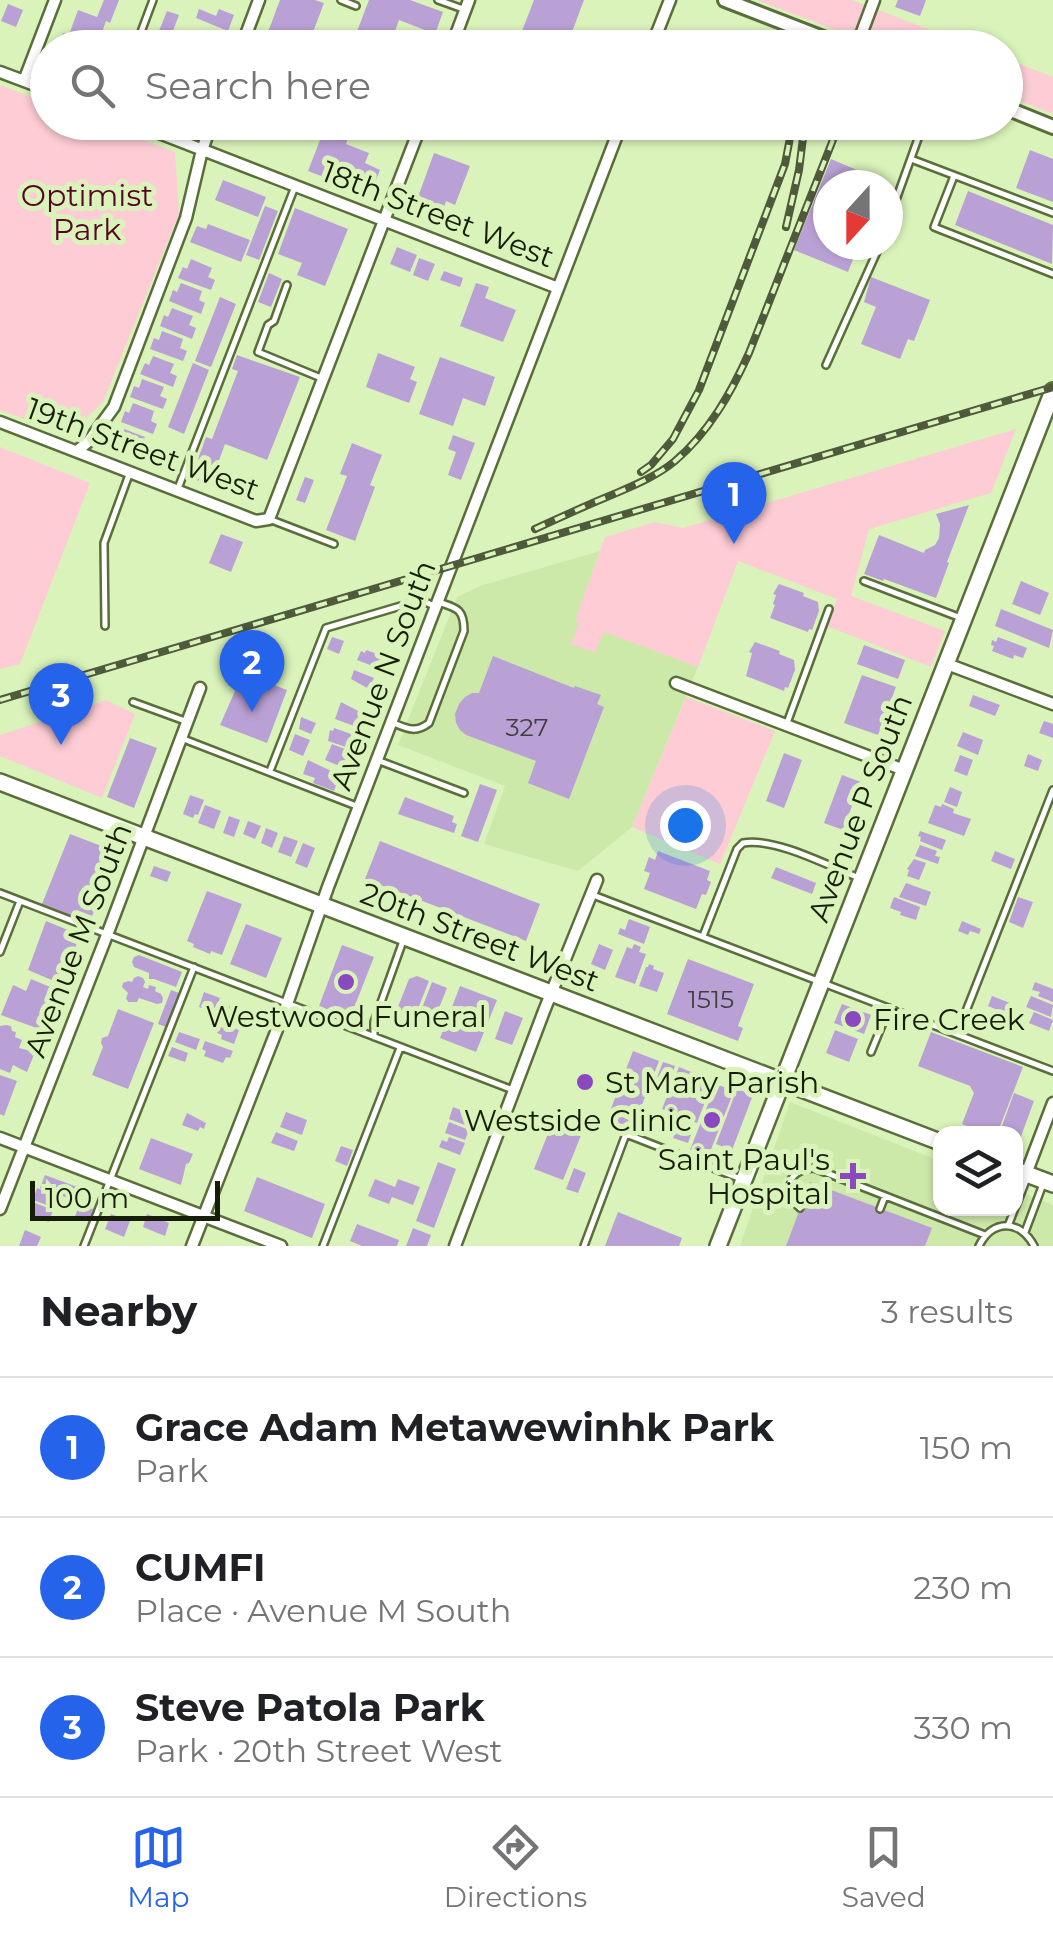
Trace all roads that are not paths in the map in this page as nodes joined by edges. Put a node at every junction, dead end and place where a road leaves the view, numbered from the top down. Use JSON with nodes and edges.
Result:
{"nodes":[{"id":1,"x":55,"y":0,"type":"edge"},
{"id":2,"x":153,"y":0,"type":"edge"},
{"id":3,"x":259,"y":0,"type":"edge"},
{"id":4,"x":340,"y":0,"type":"edge"},
{"id":5,"x":438,"y":0,"type":"edge"},
{"id":6,"x":670,"y":0,"type":"edge"},
{"id":7,"x":725,"y":0,"type":"edge"},
{"id":8,"x":874,"y":0,"type":"edge"},
{"id":9,"x":467,"y":5,"type":"edge"},
{"id":10,"x":356,"y":6,"type":"dead end"},
{"id":11,"x":44,"y":30,"type":"edge"},
{"id":12,"x":142,"y":30,"type":"edge"},
{"id":13,"x":248,"y":30,"type":"edge"},
{"id":14,"x":458,"y":30,"type":"edge"},
{"id":15,"x":658,"y":30,"type":"edge"},
{"id":16,"x":804,"y":30,"type":"edge"},
{"id":17,"x":860,"y":30,"type":"edge"},
{"id":18,"x":30,"y":65,"type":"edge"},
{"id":19,"x":0,"y":72,"type":"edge"},
{"id":20,"x":24,"y":81,"type":"junction"},
{"id":21,"x":30,"y":83,"type":"edge"},
{"id":22,"x":1023,"y":115,"type":"edge"},
{"id":23,"x":1053,"y":128,"type":"edge"},
{"id":24,"x":177,"y":140,"type":"edge"},
{"id":25,"x":206,"y":140,"type":"edge"},
{"id":26,"x":415,"y":140,"type":"edge"},
{"id":27,"x":615,"y":140,"type":"edge"},
{"id":28,"x":918,"y":140,"type":"edge"},
{"id":29,"x":202,"y":150,"type":"junction"},
{"id":30,"x":912,"y":160,"type":"junction"},
{"id":31,"x":954,"y":176,"type":"junction"},
{"id":32,"x":903,"y":183,"type":"edge"},
{"id":33,"x":296,"y":186,"type":"junction"},
{"id":34,"x":1053,"y":213,"type":"edge"},
{"id":35,"x":384,"y":222,"type":"junction"},
{"id":36,"x":873,"y":260,"type":"edge"},
{"id":37,"x":1053,"y":274,"type":"edge"},
{"id":38,"x":288,"y":286,"type":"dead end"},
{"id":39,"x":558,"y":288,"type":"junction"},
{"id":40,"x":826,"y":365,"type":"dead end"},
{"id":41,"x":324,"y":379,"type":"junction"},
{"id":42,"x":1053,"y":390,"type":"edge"},
{"id":43,"x":0,"y":422,"type":"edge"},
{"id":44,"x":77,"y":452,"type":"junction"},
{"id":45,"x":130,"y":472,"type":"junction"},
{"id":46,"x":178,"y":491,"type":"junction"},
{"id":47,"x":269,"y":519,"type":"junction"},
{"id":48,"x":334,"y":544,"type":"dead end"},
{"id":49,"x":864,"y":580,"type":"dead end"},
{"id":50,"x":438,"y":604,"type":"junction"},
{"id":51,"x":829,"y":609,"type":"dead end"},
{"id":52,"x":964,"y":619,"type":"junction"},
{"id":53,"x":105,"y":626,"type":"dead end"},
{"id":54,"x":947,"y":664,"type":"junction"},
{"id":55,"x":676,"y":683,"type":"dead end"},
{"id":56,"x":200,"y":688,"type":"dead end"},
{"id":57,"x":133,"y":702,"type":"dead end"},
{"id":58,"x":1053,"y":704,"type":"edge"},
{"id":59,"x":188,"y":722,"type":"junction"},
{"id":60,"x":392,"y":722,"type":"junction"},
{"id":61,"x":786,"y":724,"type":"junction"},
{"id":62,"x":182,"y":738,"type":"junction"},
{"id":63,"x":377,"y":760,"type":"junction"},
{"id":64,"x":904,"y":770,"type":"junction"},
{"id":65,"x":270,"y":771,"type":"junction"},
{"id":66,"x":0,"y":782,"type":"edge"},
{"id":67,"x":464,"y":793,"type":"dead end"},
{"id":68,"x":1052,"y":794,"type":"edge"},
{"id":69,"x":359,"y":806,"type":"junction"},
{"id":70,"x":144,"y":837,"type":"junction"},
{"id":71,"x":862,"y":879,"type":"junction"},
{"id":72,"x":597,"y":880,"type":"dead end"},
{"id":73,"x":0,"y":893,"type":"edge"},
{"id":74,"x":591,"y":894,"type":"junction"},
{"id":75,"x":20,"y":901,"type":"junction"},
{"id":76,"x":322,"y":906,"type":"junction"},
{"id":77,"x":107,"y":935,"type":"junction"},
{"id":78,"x":702,"y":936,"type":"junction"},
{"id":79,"x":404,"y":938,"type":"junction"},
{"id":80,"x":0,"y":952,"type":"edge"},
{"id":81,"x":194,"y":967,"type":"junction"},
{"id":82,"x":822,"y":982,"type":"junction"},
{"id":83,"x":550,"y":994,"type":"junction"},
{"id":84,"x":287,"y":1004,"type":"junction"},
{"id":85,"x":889,"y":1008,"type":"junction"},
{"id":86,"x":957,"y":1034,"type":"junction"},
{"id":87,"x":374,"y":1037,"type":"junction"},
{"id":88,"x":400,"y":1048,"type":"junction"},
{"id":89,"x":871,"y":1052,"type":"dead end"},
{"id":90,"x":1053,"y":1071,"type":"edge"},
{"id":91,"x":782,"y":1082,"type":"junction"},
{"id":92,"x":513,"y":1090,"type":"junction"},
{"id":93,"x":1053,"y":1103,"type":"edge"},
{"id":94,"x":0,"y":1138,"type":"edge"},
{"id":95,"x":933,"y":1139,"type":"edge"},
{"id":96,"x":24,"y":1147,"type":"junction"},
{"id":97,"x":1023,"y":1173,"type":"edge"},
{"id":98,"x":743,"y":1180,"type":"junction"},
{"id":99,"x":109,"y":1181,"type":"junction"},
{"id":100,"x":1048,"y":1183,"type":"edge"},
{"id":101,"x":885,"y":1196,"type":"junction"},
{"id":102,"x":800,"y":1208,"type":"dead end"},
{"id":103,"x":0,"y":1209,"type":"edge"},
{"id":104,"x":880,"y":1209,"type":"dead end"},
{"id":105,"x":204,"y":1216,"type":"junction"},
{"id":106,"x":1012,"y":1216,"type":"edge"},
{"id":107,"x":1008,"y":1226,"type":"junction"},
{"id":108,"x":1025,"y":1232,"type":"junction"},
{"id":109,"x":985,"y":1234,"type":"junction"},
{"id":110,"x":84,"y":1246,"type":"edge"},
{"id":111,"x":192,"y":1246,"type":"edge"},
{"id":112,"x":281,"y":1246,"type":"edge"},
{"id":113,"x":323,"y":1246,"type":"edge"},
{"id":114,"x":456,"y":1246,"type":"edge"},
{"id":115,"x":584,"y":1246,"type":"edge"},
{"id":116,"x":718,"y":1246,"type":"edge"},
{"id":117,"x":979,"y":1246,"type":"edge"},
{"id":118,"x":1034,"y":1246,"type":"edge"}],
"edges":[{"from":1,"to":11,"type":"street"},
{"from":2,"to":12,"type":"lane"},
{"from":3,"to":13,"type":"street"},
{"from":4,"to":10,"type":"lane"},
{"from":5,"to":9,"type":"lane"},
{"from":6,"to":15,"type":"street"},
{"from":7,"to":16,"type":"street"},
{"from":8,"to":17,"type":"street"},
{"from":9,"to":14,"type":"street"},
{"from":18,"to":20,"type":"street"},
{"from":19,"to":20,"type":"street"},
{"from":20,"to":21,"type":"street"},
{"from":22,"to":23,"type":"street"},
{"from":24,"to":29,"type":"street","name":"18th Street West"},
{"from":25,"to":29,"type":"street"},
{"from":26,"to":35,"type":"street"},
{"from":27,"to":39,"type":"street","name":"Avenue N South"},
{"from":28,"to":30,"type":"lane"},
{"from":29,"to":33,"type":"street","name":"18th Street West"},
{"from":29,"to":44,"type":"street"},
{"from":30,"to":31,"type":"lane"},
{"from":30,"to":32,"type":"lane"},
{"from":31,"to":34,"type":"lane"},
{"from":31,"to":37,"type":"lane"},
{"from":33,"to":35,"type":"street","name":"18th Street West"},
{"from":33,"to":46,"type":"lane"},
{"from":35,"to":39,"type":"street","name":"18th Street West"},
{"from":35,"to":41,"type":"street"},
{"from":36,"to":40,"type":"lane"},
{"from":38,"to":41,"type":"lane"},
{"from":39,"to":50,"type":"street","name":"Avenue N South"},
{"from":41,"to":47,"type":"street"},
{"from":42,"to":52,"type":"main road","name":"Avenue P South"},
{"from":43,"to":44,"type":"street","name":"19th Street West"},
{"from":44,"to":45,"type":"street","name":"19th Street West"},
{"from":45,"to":46,"type":"street","name":"19th Street West"},
{"from":45,"to":53,"type":"lane"},
{"from":46,"to":47,"type":"street","name":"19th Street West"},
{"from":47,"to":48,"type":"lane"},
{"from":49,"to":52,"type":"lane"},
{"from":50,"to":60,"type":"street","name":"Avenue N South"},
{"from":50,"to":60,"type":"lane"},
{"from":50,"to":65,"type":"lane"},
{"from":51,"to":61,"type":"lane"},
{"from":52,"to":54,"type":"main road","name":"Avenue P South"},
{"from":54,"to":58,"type":"street"},
{"from":54,"to":64,"type":"main road","name":"Avenue P South"},
{"from":55,"to":61,"type":"street"},
{"from":56,"to":59,"type":"street","name":"Avenue M South"},
{"from":57,"to":59,"type":"lane"},
{"from":59,"to":62,"type":"street","name":"Avenue M South"},
{"from":60,"to":63,"type":"street","name":"Avenue N South"},
{"from":61,"to":64,"type":"street"},
{"from":62,"to":65,"type":"lane"},
{"from":62,"to":70,"type":"street","name":"Avenue M South"},
{"from":63,"to":67,"type":"lane"},
{"from":63,"to":69,"type":"street","name":"Avenue N South"},
{"from":64,"to":71,"type":"main road","name":"Avenue P South"},
{"from":65,"to":69,"type":"lane"},
{"from":66,"to":70,"type":"main road","name":"20th Street West"},
{"from":68,"to":86,"type":"lane"},
{"from":69,"to":76,"type":"street","name":"Avenue N South"},
{"from":70,"to":76,"type":"main road","name":"20th Street West"},
{"from":70,"to":77,"type":"street","name":"Avenue M South"},
{"from":71,"to":78,"type":"lane"},
{"from":71,"to":82,"type":"main road","name":"Avenue P South"},
{"from":72,"to":74,"type":"street"},
{"from":73,"to":75,"type":"lane"},
{"from":74,"to":78,"type":"lane"},
{"from":74,"to":83,"type":"street"},
{"from":75,"to":77,"type":"lane"},
{"from":75,"to":80,"type":"lane"},
{"from":76,"to":79,"type":"main road","name":"20th Street West"},
{"from":76,"to":84,"type":"street","name":"Avenue N South"},
{"from":77,"to":81,"type":"lane"},
{"from":77,"to":96,"type":"street","name":"Avenue M South"},
{"from":78,"to":82,"type":"lane"},
{"from":79,"to":83,"type":"main road","name":"20th Street West"},
{"from":79,"to":87,"type":"lane"},
{"from":81,"to":84,"type":"lane"},
{"from":81,"to":99,"type":"lane"},
{"from":82,"to":85,"type":"lane"},
{"from":82,"to":91,"type":"main road","name":"Avenue P South"},
{"from":83,"to":91,"type":"main road","name":"20th Street West"},
{"from":83,"to":92,"type":"street"},
{"from":84,"to":87,"type":"lane"},
{"from":84,"to":105,"type":"street","name":"Avenue N South"},
{"from":85,"to":86,"type":"lane"},
{"from":85,"to":89,"type":"lane"},
{"from":86,"to":90,"type":"lane"},
{"from":87,"to":88,"type":"lane"},
{"from":88,"to":92,"type":"lane"},
{"from":88,"to":113,"type":"lane"},
{"from":91,"to":95,"type":"main road","name":"20th Street West"},
{"from":91,"to":98,"type":"main road","name":"Avenue P South"},
{"from":92,"to":114,"type":"street"},
{"from":93,"to":97,"type":"street"},
{"from":94,"to":96,"type":"street"},
{"from":96,"to":99,"type":"street"},
{"from":96,"to":103,"type":"street","name":"Avenue M South"},
{"from":97,"to":100,"type":"main road"},
{"from":98,"to":115,"type":"lane"},
{"from":98,"to":116,"type":"main road","name":"Avenue P South"},
{"from":99,"to":105,"type":"street"},
{"from":99,"to":110,"type":"lane"},
{"from":100,"to":108,"type":"lane"},
{"from":101,"to":102,"type":"lane"},
{"from":101,"to":104,"type":"lane"},
{"from":101,"to":109,"type":"lane"},
{"from":105,"to":111,"type":"street","name":"Avenue N South"},
{"from":105,"to":112,"type":"street"},
{"from":106,"to":107,"type":"lane"},
{"from":107,"to":108,"type":"lane"},
{"from":107,"to":109,"type":"lane"},
{"from":108,"to":118,"type":"lane"},
{"from":109,"to":117,"type":"lane"}]}
